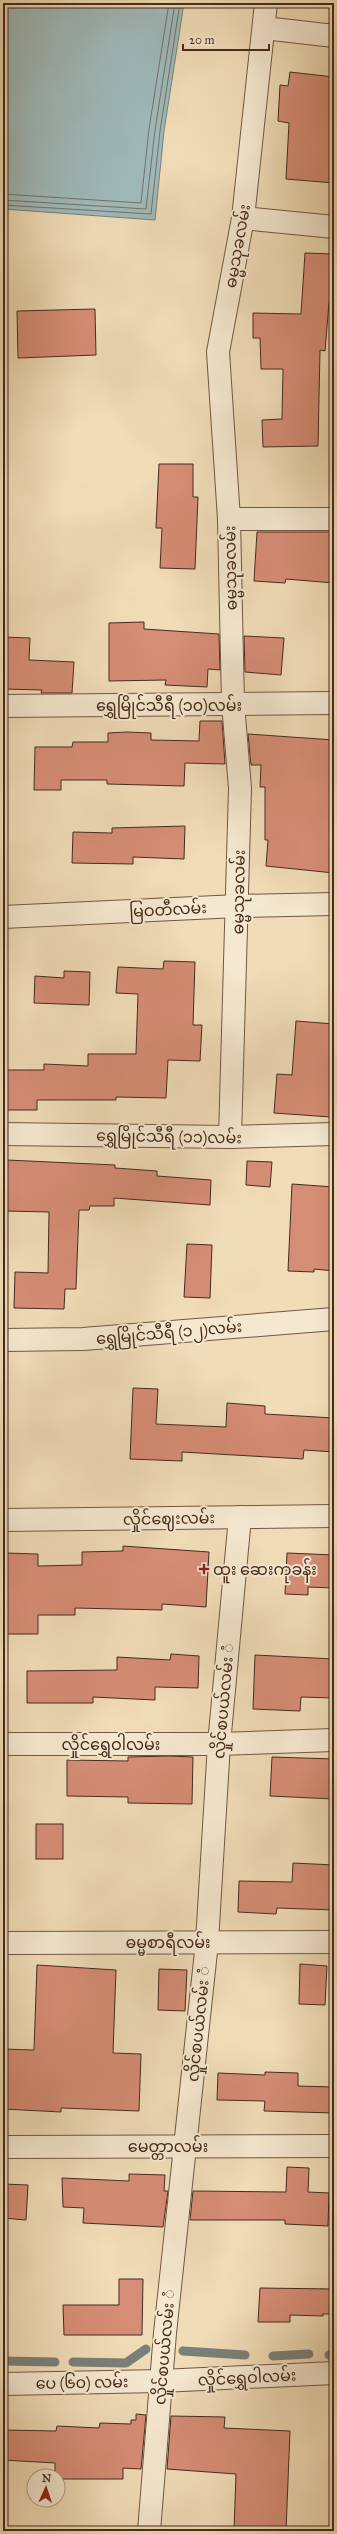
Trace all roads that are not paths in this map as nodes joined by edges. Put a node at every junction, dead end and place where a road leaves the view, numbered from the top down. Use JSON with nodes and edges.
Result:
{"nodes":[{"id":1,"x":266,"y":3,"type":"edge"},
{"id":2,"x":264,"y":28,"type":"junction"},
{"id":3,"x":334,"y":36,"type":"edge"},
{"id":4,"x":243,"y":218,"type":"junction"},
{"id":5,"x":334,"y":227,"type":"edge"},
{"id":6,"x":229,"y":519,"type":"junction"},
{"id":7,"x":334,"y":519,"type":"edge"},
{"id":8,"x":334,"y":703,"type":"edge"},
{"id":9,"x":233,"y":704,"type":"junction"},
{"id":10,"x":3,"y":706,"type":"edge"},
{"id":11,"x":334,"y":904,"type":"edge"},
{"id":12,"x":238,"y":906,"type":"junction"},
{"id":13,"x":3,"y":917,"type":"edge"},
{"id":14,"x":3,"y":1134,"type":"edge"},
{"id":15,"x":334,"y":1134,"type":"edge"},
{"id":16,"x":230,"y":1137,"type":"junction"},
{"id":17,"x":334,"y":1319,"type":"edge"},
{"id":18,"x":3,"y":1340,"type":"edge"},
{"id":19,"x":334,"y":1516,"type":"edge"},
{"id":20,"x":240,"y":1517,"type":"junction"},
{"id":21,"x":3,"y":1520,"type":"edge"},
{"id":22,"x":334,"y":1740,"type":"edge"},
{"id":23,"x":3,"y":1744,"type":"edge"},
{"id":24,"x":219,"y":1744,"type":"junction"},
{"id":25,"x":207,"y":1942,"type":"junction"},
{"id":26,"x":334,"y":1942,"type":"edge"},
{"id":27,"x":3,"y":1943,"type":"edge"},
{"id":28,"x":186,"y":2146,"type":"junction"},
{"id":29,"x":334,"y":2146,"type":"edge"},
{"id":30,"x":3,"y":2147,"type":"edge"},
{"id":31,"x":334,"y":2373,"type":"edge"},
{"id":32,"x":161,"y":2381,"type":"junction"},
{"id":33,"x":3,"y":2384,"type":"edge"},
{"id":34,"x":149,"y":2531,"type":"edge"}],
"edges":[{"from":1,"to":2,"type":"street","name":"ဓမ္မသုခလမ်း"},
{"from":2,"to":3,"type":"street"},
{"from":2,"to":4,"type":"street","name":"ဓမ္မသုခလမ်း"},
{"from":4,"to":5,"type":"street"},
{"from":4,"to":6,"type":"street","name":"ဓမ္မသုခလမ်း"},
{"from":6,"to":7,"type":"street"},
{"from":6,"to":9,"type":"street","name":"ဓမ္မသုခလမ်း"},
{"from":8,"to":9,"type":"street","name":"ရွှေမြိုင်သီရီ (၁၀)လမ်း"},
{"from":9,"to":10,"type":"street","name":"ရွှေမြိုင်သီရီ (၁၀)လမ်း"},
{"from":9,"to":12,"type":"street","name":"ဓမ္မသုခလမ်း"},
{"from":11,"to":12,"type":"street","name":"မြဝတီလမ်း"},
{"from":12,"to":13,"type":"street","name":"မြဝတီလမ်း"},
{"from":12,"to":16,"type":"street","name":"ဓမ္မသုခလမ်း"},
{"from":14,"to":16,"type":"street","name":"ရွှေမြိုင်သီရီ (၁၁)လမ်း"},
{"from":15,"to":16,"type":"street","name":"ရွှေမြိုင်သီရီ (၁၁)လမ်း"},
{"from":17,"to":18,"type":"street","name":"ရွှေမြိုင်သီရီ (၁၂)လမ်း"},
{"from":19,"to":20,"type":"street","name":"လှိုင်ဈေးလမ်း"},
{"from":20,"to":21,"type":"street","name":"လှိုင်ဈေးလမ်း"},
{"from":20,"to":24,"type":"street","name":"လှိုင်စပယ်လမ်း ံ"},
{"from":22,"to":24,"type":"street","name":"လှိုင်ရွှေဝါလမ်း"},
{"from":23,"to":24,"type":"street","name":"လှိုင်ရွှေဝါလမ်း"},
{"from":24,"to":25,"type":"street","name":"လှိုင်စပယ်လမ်း ံ"},
{"from":25,"to":26,"type":"street","name":"ဓမ္မစာရီလမ်း"},
{"from":25,"to":27,"type":"street","name":"ဓမ္မစာရီလမ်း"},
{"from":25,"to":28,"type":"street","name":"လှိုင်စပယ်လမ်း ံ"},
{"from":28,"to":29,"type":"street","name":"မေတ္တာလမ်း"},
{"from":28,"to":30,"type":"street","name":"မေတ္တာလမ်း"},
{"from":28,"to":32,"type":"street","name":"လှိုင်စပယ်လမ်း ံ"},
{"from":31,"to":32,"type":"street","name":"လှိုင်ရွှေဝါလမ်း"},
{"from":32,"to":33,"type":"street","name":"ပေ (၆၀) လမ်း"},
{"from":32,"to":34,"type":"street","name":"လှိုင်စပယ်လမ်း ံ"}]}
